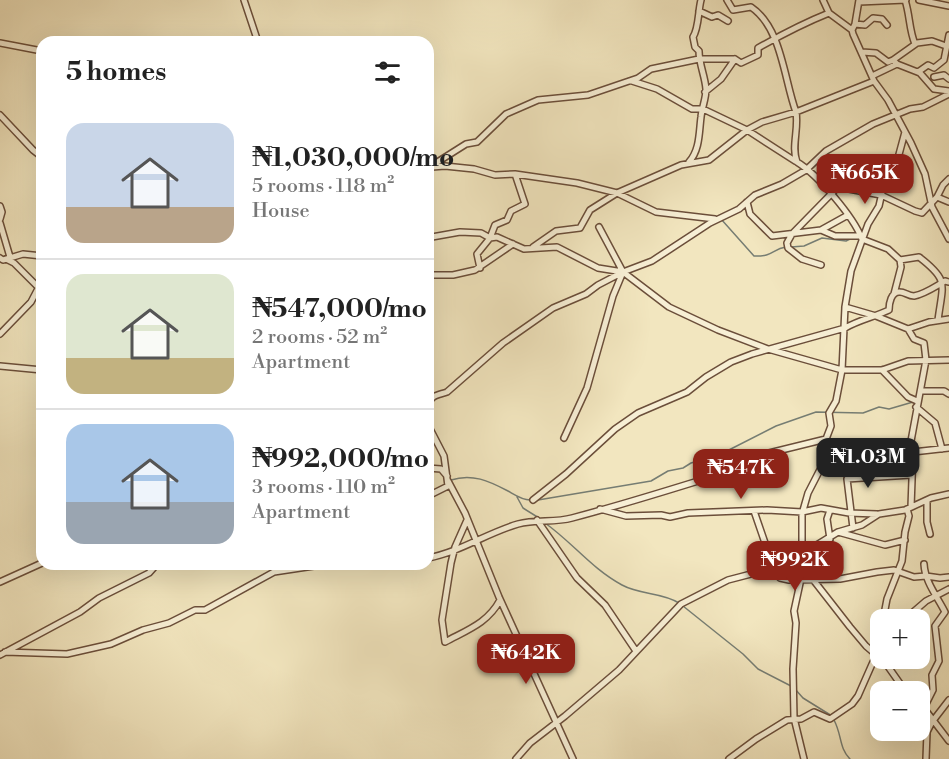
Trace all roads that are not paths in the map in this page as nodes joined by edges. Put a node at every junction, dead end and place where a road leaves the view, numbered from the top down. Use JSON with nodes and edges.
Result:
{"nodes":[{"id":1,"x":244,"y":0,"type":"edge"},
{"id":2,"x":701,"y":0,"type":"edge"},
{"id":3,"x":727,"y":0,"type":"edge"},
{"id":4,"x":823,"y":0,"type":"edge"},
{"id":5,"x":906,"y":0,"type":"edge"},
{"id":6,"x":919,"y":0,"type":"edge"},
{"id":7,"x":859,"y":1,"type":"edge"},
{"id":8,"x":949,"y":3,"type":"edge"},
{"id":9,"x":699,"y":11,"type":"junction"},
{"id":10,"x":829,"y":14,"type":"junction"},
{"id":11,"x":728,"y":21,"type":"dead end"},
{"id":12,"x":887,"y":25,"type":"dead end"},
{"id":13,"x":853,"y":27,"type":"junction"},
{"id":14,"x":949,"y":35,"type":"edge"},
{"id":15,"x":256,"y":36,"type":"edge"},
{"id":16,"x":775,"y":40,"type":"junction"},
{"id":17,"x":0,"y":43,"type":"edge"},
{"id":18,"x":915,"y":44,"type":"junction"},
{"id":19,"x":946,"y":46,"type":"junction"},
{"id":20,"x":36,"y":50,"type":"edge"},
{"id":21,"x":862,"y":52,"type":"junction"},
{"id":22,"x":735,"y":58,"type":"junction"},
{"id":23,"x":699,"y":59,"type":"junction"},
{"id":24,"x":895,"y":62,"type":"junction"},
{"id":25,"x":918,"y":72,"type":"junction"},
{"id":26,"x":934,"y":77,"type":"dead end"},
{"id":27,"x":873,"y":79,"type":"junction"},
{"id":28,"x":948,"y":79,"type":"edge"},
{"id":29,"x":632,"y":81,"type":"junction"},
{"id":30,"x":705,"y":92,"type":"junction"},
{"id":31,"x":948,"y":92,"type":"edge"},
{"id":32,"x":703,"y":109,"type":"junction"},
{"id":33,"x":796,"y":112,"type":"junction"},
{"id":34,"x":0,"y":115,"type":"edge"},
{"id":35,"x":896,"y":115,"type":"junction"},
{"id":36,"x":747,"y":130,"type":"junction"},
{"id":37,"x":905,"y":132,"type":"junction"},
{"id":38,"x":36,"y":152,"type":"edge"},
{"id":39,"x":795,"y":161,"type":"junction"},
{"id":40,"x":688,"y":163,"type":"junction"},
{"id":41,"x":434,"y":165,"type":"edge"},
{"id":42,"x":434,"y":167,"type":"edge"},
{"id":43,"x":807,"y":169,"type":"junction"},
{"id":44,"x":515,"y":174,"type":"junction"},
{"id":45,"x":949,"y":180,"type":"edge"},
{"id":46,"x":617,"y":193,"type":"junction"},
{"id":47,"x":831,"y":195,"type":"junction"},
{"id":48,"x":881,"y":195,"type":"junction"},
{"id":49,"x":937,"y":197,"type":"junction"},
{"id":50,"x":747,"y":202,"type":"junction"},
{"id":51,"x":949,"y":202,"type":"edge"},
{"id":52,"x":931,"y":204,"type":"junction"},
{"id":53,"x":0,"y":206,"type":"edge"},
{"id":54,"x":848,"y":215,"type":"junction"},
{"id":55,"x":0,"y":219,"type":"edge"},
{"id":56,"x":717,"y":219,"type":"junction"},
{"id":57,"x":0,"y":223,"type":"edge"},
{"id":58,"x":598,"y":227,"type":"dead end"},
{"id":59,"x":821,"y":230,"type":"junction"},
{"id":60,"x":792,"y":234,"type":"junction"},
{"id":61,"x":434,"y":237,"type":"edge"},
{"id":62,"x":490,"y":238,"type":"junction"},
{"id":63,"x":861,"y":238,"type":"junction"},
{"id":64,"x":949,"y":239,"type":"edge"},
{"id":65,"x":513,"y":244,"type":"junction"},
{"id":66,"x":532,"y":248,"type":"junction"},
{"id":67,"x":36,"y":255,"type":"edge"},
{"id":68,"x":5,"y":258,"type":"edge"},
{"id":69,"x":900,"y":260,"type":"junction"},
{"id":70,"x":821,"y":265,"type":"dead end"},
{"id":71,"x":480,"y":267,"type":"junction"},
{"id":72,"x":623,"y":272,"type":"junction"},
{"id":73,"x":434,"y":275,"type":"edge"},
{"id":74,"x":947,"y":281,"type":"edge"},
{"id":75,"x":36,"y":286,"type":"edge"},
{"id":76,"x":894,"y":294,"type":"junction"},
{"id":77,"x":36,"y":295,"type":"edge"},
{"id":78,"x":845,"y":307,"type":"junction"},
{"id":79,"x":876,"y":316,"type":"junction"},
{"id":80,"x":949,"y":319,"type":"edge"},
{"id":81,"x":938,"y":320,"type":"junction"},
{"id":82,"x":844,"y":328,"type":"junction"},
{"id":83,"x":908,"y":329,"type":"junction"},
{"id":84,"x":0,"y":334,"type":"edge"},
{"id":85,"x":768,"y":349,"type":"junction"},
{"id":86,"x":926,"y":360,"type":"junction"},
{"id":87,"x":949,"y":360,"type":"edge"},
{"id":88,"x":0,"y":366,"type":"edge"},
{"id":89,"x":36,"y":369,"type":"edge"},
{"id":90,"x":842,"y":370,"type":"junction"},
{"id":91,"x":882,"y":370,"type":"junction"},
{"id":92,"x":921,"y":391,"type":"junction"},
{"id":93,"x":949,"y":394,"type":"edge"},
{"id":94,"x":434,"y":396,"type":"edge"},
{"id":95,"x":916,"y":404,"type":"junction"},
{"id":96,"x":434,"y":437,"type":"edge"},
{"id":97,"x":564,"y":438,"type":"dead end"},
{"id":98,"x":826,"y":439,"type":"junction"},
{"id":99,"x":949,"y":448,"type":"edge"},
{"id":100,"x":942,"y":449,"type":"junction"},
{"id":101,"x":913,"y":452,"type":"junction"},
{"id":102,"x":434,"y":468,"type":"edge"},
{"id":103,"x":911,"y":475,"type":"junction"},
{"id":104,"x":447,"y":479,"type":"junction"},
{"id":105,"x":434,"y":493,"type":"edge"},
{"id":106,"x":949,"y":494,"type":"edge"},
{"id":107,"x":533,"y":500,"type":"dead end"},
{"id":108,"x":927,"y":501,"type":"junction"},
{"id":109,"x":909,"y":508,"type":"junction"},
{"id":110,"x":600,"y":509,"type":"junction"},
{"id":111,"x":830,"y":510,"type":"junction"},
{"id":112,"x":754,"y":511,"type":"junction"},
{"id":113,"x":802,"y":512,"type":"junction"},
{"id":114,"x":852,"y":513,"type":"junction"},
{"id":115,"x":879,"y":514,"type":"junction"},
{"id":116,"x":467,"y":520,"type":"junction"},
{"id":117,"x":537,"y":520,"type":"junction"},
{"id":118,"x":853,"y":528,"type":"junction"},
{"id":119,"x":838,"y":532,"type":"junction"},
{"id":120,"x":930,"y":534,"type":"dead end"},
{"id":121,"x":830,"y":539,"type":"junction"},
{"id":122,"x":905,"y":540,"type":"junction"},
{"id":123,"x":476,"y":541,"type":"junction"},
{"id":124,"x":454,"y":551,"type":"junction"},
{"id":125,"x":434,"y":556,"type":"edge"},
{"id":126,"x":806,"y":560,"type":"junction"},
{"id":127,"x":924,"y":564,"type":"dead end"},
{"id":128,"x":36,"y":566,"type":"edge"},
{"id":129,"x":774,"y":568,"type":"junction"},
{"id":130,"x":152,"y":570,"type":"edge"},
{"id":131,"x":287,"y":570,"type":"edge"},
{"id":132,"x":898,"y":572,"type":"junction"},
{"id":133,"x":924,"y":576,"type":"junction"},
{"id":134,"x":949,"y":577,"type":"edge"},
{"id":135,"x":813,"y":579,"type":"junction"},
{"id":136,"x":801,"y":580,"type":"junction"},
{"id":137,"x":0,"y":582,"type":"edge"},
{"id":138,"x":949,"y":589,"type":"edge"},
{"id":139,"x":937,"y":596,"type":"junction"},
{"id":140,"x":500,"y":600,"type":"junction"},
{"id":141,"x":886,"y":609,"type":"edge"},
{"id":142,"x":917,"y":609,"type":"edge"},
{"id":143,"x":870,"y":649,"type":"edge"},
{"id":144,"x":636,"y":651,"type":"junction"},
{"id":145,"x":3,"y":654,"type":"edge"},
{"id":146,"x":870,"y":669,"type":"edge"},
{"id":147,"x":930,"y":694,"type":"edge"},
{"id":148,"x":949,"y":700,"type":"edge"},
{"id":149,"x":930,"y":716,"type":"edge"},
{"id":150,"x":794,"y":718,"type":"junction"},
{"id":151,"x":933,"y":720,"type":"junction"},
{"id":152,"x":555,"y":724,"type":"junction"},
{"id":153,"x":930,"y":726,"type":"edge"},
{"id":154,"x":926,"y":741,"type":"edge"},
{"id":155,"x":949,"y":741,"type":"edge"},
{"id":156,"x":516,"y":759,"type":"edge"},
{"id":157,"x":573,"y":759,"type":"edge"},
{"id":158,"x":729,"y":759,"type":"edge"},
{"id":159,"x":804,"y":759,"type":"edge"},
{"id":160,"x":926,"y":759,"type":"edge"}],
"edges":[{"from":1,"to":15,"type":"street"},
{"from":2,"to":9,"type":"street"},
{"from":3,"to":16,"type":"street"},
{"from":4,"to":10,"type":"street"},
{"from":5,"to":7,"type":"street"},
{"from":5,"to":18,"type":"street"},
{"from":6,"to":8,"type":"street"},
{"from":7,"to":13,"type":"street"},
{"from":9,"to":11,"type":"street"},
{"from":9,"to":23,"type":"street"},
{"from":10,"to":13,"type":"street"},
{"from":10,"to":16,"type":"street"},
{"from":12,"to":13,"type":"street"},
{"from":13,"to":21,"type":"street"},
{"from":14,"to":19,"type":"street"},
{"from":16,"to":22,"type":"street"},
{"from":16,"to":33,"type":"street"},
{"from":17,"to":20,"type":"street"},
{"from":18,"to":19,"type":"street"},
{"from":18,"to":24,"type":"street"},
{"from":19,"to":25,"type":"street"},
{"from":21,"to":24,"type":"street"},
{"from":21,"to":27,"type":"street"},
{"from":22,"to":23,"type":"street"},
{"from":22,"to":30,"type":"street"},
{"from":23,"to":29,"type":"street"},
{"from":23,"to":30,"type":"street"},
{"from":24,"to":25,"type":"street"},
{"from":24,"to":27,"type":"street"},
{"from":25,"to":31,"type":"street"},
{"from":26,"to":28,"type":"street"},
{"from":27,"to":33,"type":"street"},
{"from":27,"to":35,"type":"street"},
{"from":28,"to":31,"type":"street"},
{"from":29,"to":32,"type":"street"},
{"from":29,"to":41,"type":"street"},
{"from":30,"to":32,"type":"street"},
{"from":31,"to":35,"type":"street"},
{"from":32,"to":36,"type":"street"},
{"from":32,"to":40,"type":"street"},
{"from":33,"to":36,"type":"street"},
{"from":33,"to":39,"type":"street"},
{"from":34,"to":38,"type":"street"},
{"from":35,"to":37,"type":"street"},
{"from":35,"to":43,"type":"street"},
{"from":36,"to":39,"type":"street"},
{"from":36,"to":40,"type":"street"},
{"from":37,"to":48,"type":"street"},
{"from":37,"to":52,"type":"street"},
{"from":39,"to":43,"type":"street"},
{"from":40,"to":46,"type":"street"},
{"from":42,"to":44,"type":"street"},
{"from":43,"to":47,"type":"street"},
{"from":43,"to":50,"type":"street"},
{"from":44,"to":46,"type":"street"},
{"from":44,"to":62,"type":"street"},
{"from":45,"to":49,"type":"street"},
{"from":46,"to":56,"type":"street"},
{"from":46,"to":66,"type":"street"},
{"from":47,"to":48,"type":"street"},
{"from":47,"to":54,"type":"street"},
{"from":47,"to":60,"type":"street"},
{"from":48,"to":52,"type":"street"},
{"from":48,"to":63,"type":"street"},
{"from":49,"to":51,"type":"street"},
{"from":49,"to":52,"type":"street"},
{"from":50,"to":56,"type":"street"},
{"from":50,"to":60,"type":"street"},
{"from":52,"to":64,"type":"street"},
{"from":53,"to":55,"type":"street"},
{"from":54,"to":59,"type":"street"},
{"from":54,"to":63,"type":"street"},
{"from":56,"to":72,"type":"street"},
{"from":57,"to":68,"type":"street"},
{"from":58,"to":72,"type":"street"},
{"from":59,"to":60,"type":"street"},
{"from":59,"to":63,"type":"street"},
{"from":60,"to":70,"type":"street"},
{"from":61,"to":62,"type":"street"},
{"from":62,"to":65,"type":"street"},
{"from":62,"to":71,"type":"street"},
{"from":63,"to":69,"type":"street"},
{"from":63,"to":78,"type":"street"},
{"from":65,"to":66,"type":"street"},
{"from":65,"to":71,"type":"street"},
{"from":66,"to":72,"type":"street"},
{"from":67,"to":68,"type":"street"},
{"from":68,"to":75,"type":"street"},
{"from":69,"to":74,"type":"street"},
{"from":69,"to":76,"type":"street"},
{"from":71,"to":73,"type":"street"},
{"from":72,"to":85,"type":"street"},
{"from":72,"to":94,"type":"street"},
{"from":72,"to":97,"type":"street"},
{"from":74,"to":76,"type":"street"},
{"from":74,"to":81,"type":"street"},
{"from":76,"to":79,"type":"street"},
{"from":77,"to":84,"type":"street"},
{"from":78,"to":79,"type":"street"},
{"from":78,"to":82,"type":"street"},
{"from":79,"to":82,"type":"street"},
{"from":79,"to":83,"type":"street"},
{"from":80,"to":81,"type":"street"},
{"from":81,"to":83,"type":"street"},
{"from":82,"to":85,"type":"street"},
{"from":82,"to":90,"type":"street"},
{"from":83,"to":86,"type":"street"},
{"from":85,"to":90,"type":"street"},
{"from":85,"to":107,"type":"street"},
{"from":86,"to":87,"type":"street"},
{"from":86,"to":91,"type":"street"},
{"from":86,"to":92,"type":"street"},
{"from":88,"to":89,"type":"street"},
{"from":90,"to":91,"type":"street"},
{"from":90,"to":98,"type":"street"},
{"from":91,"to":95,"type":"street"},
{"from":92,"to":93,"type":"street"},
{"from":92,"to":95,"type":"street"},
{"from":95,"to":100,"type":"street"},
{"from":95,"to":101,"type":"street"},
{"from":96,"to":104,"type":"street"},
{"from":98,"to":110,"type":"street"},
{"from":98,"to":113,"type":"street"},
{"from":99,"to":100,"type":"street"},
{"from":100,"to":101,"type":"street"},
{"from":101,"to":103,"type":"street"},
{"from":102,"to":104,"type":"street"},
{"from":103,"to":109,"type":"street"},
{"from":103,"to":114,"type":"street"},
{"from":104,"to":105,"type":"street"},
{"from":104,"to":116,"type":"street"},
{"from":106,"to":108,"type":"street"},
{"from":108,"to":109,"type":"street"},
{"from":108,"to":120,"type":"street"},
{"from":109,"to":115,"type":"street"},
{"from":109,"to":122,"type":"street"},
{"from":110,"to":112,"type":"street"},
{"from":110,"to":117,"type":"street"},
{"from":111,"to":113,"type":"street"},
{"from":111,"to":114,"type":"street"},
{"from":111,"to":121,"type":"street"},
{"from":112,"to":113,"type":"street"},
{"from":112,"to":129,"type":"street"},
{"from":113,"to":126,"type":"street"},
{"from":114,"to":115,"type":"street"},
{"from":114,"to":118,"type":"street"},
{"from":115,"to":118,"type":"street"},
{"from":116,"to":123,"type":"street"},
{"from":116,"to":124,"type":"street"},
{"from":117,"to":123,"type":"street"},
{"from":117,"to":144,"type":"street"},
{"from":118,"to":119,"type":"street"},
{"from":119,"to":121,"type":"street"},
{"from":119,"to":122,"type":"street"},
{"from":121,"to":126,"type":"street"},
{"from":122,"to":132,"type":"street"},
{"from":123,"to":124,"type":"street"},
{"from":123,"to":140,"type":"street"},
{"from":124,"to":125,"type":"street"},
{"from":124,"to":140,"type":"street"},
{"from":126,"to":135,"type":"street"},
{"from":126,"to":136,"type":"street"},
{"from":127,"to":133,"type":"street"},
{"from":128,"to":137,"type":"street"},
{"from":129,"to":136,"type":"street"},
{"from":129,"to":144,"type":"street"},
{"from":130,"to":145,"type":"street"},
{"from":131,"to":145,"type":"street"},
{"from":132,"to":133,"type":"street"},
{"from":132,"to":135,"type":"street"},
{"from":132,"to":141,"type":"street"},
{"from":133,"to":134,"type":"street"},
{"from":133,"to":139,"type":"street"},
{"from":135,"to":136,"type":"street"},
{"from":135,"to":143,"type":"street"},
{"from":136,"to":150,"type":"street"},
{"from":138,"to":139,"type":"street"},
{"from":139,"to":142,"type":"street"},
{"from":139,"to":147,"type":"street"},
{"from":140,"to":152,"type":"street"},
{"from":144,"to":152,"type":"street"},
{"from":146,"to":150,"type":"street"},
{"from":148,"to":151,"type":"street"},
{"from":149,"to":151,"type":"street"},
{"from":150,"to":158,"type":"street"},
{"from":150,"to":159,"type":"street"},
{"from":151,"to":153,"type":"street"},
{"from":151,"to":155,"type":"street"},
{"from":152,"to":156,"type":"street"},
{"from":152,"to":157,"type":"street"},
{"from":154,"to":160,"type":"street"}]}
